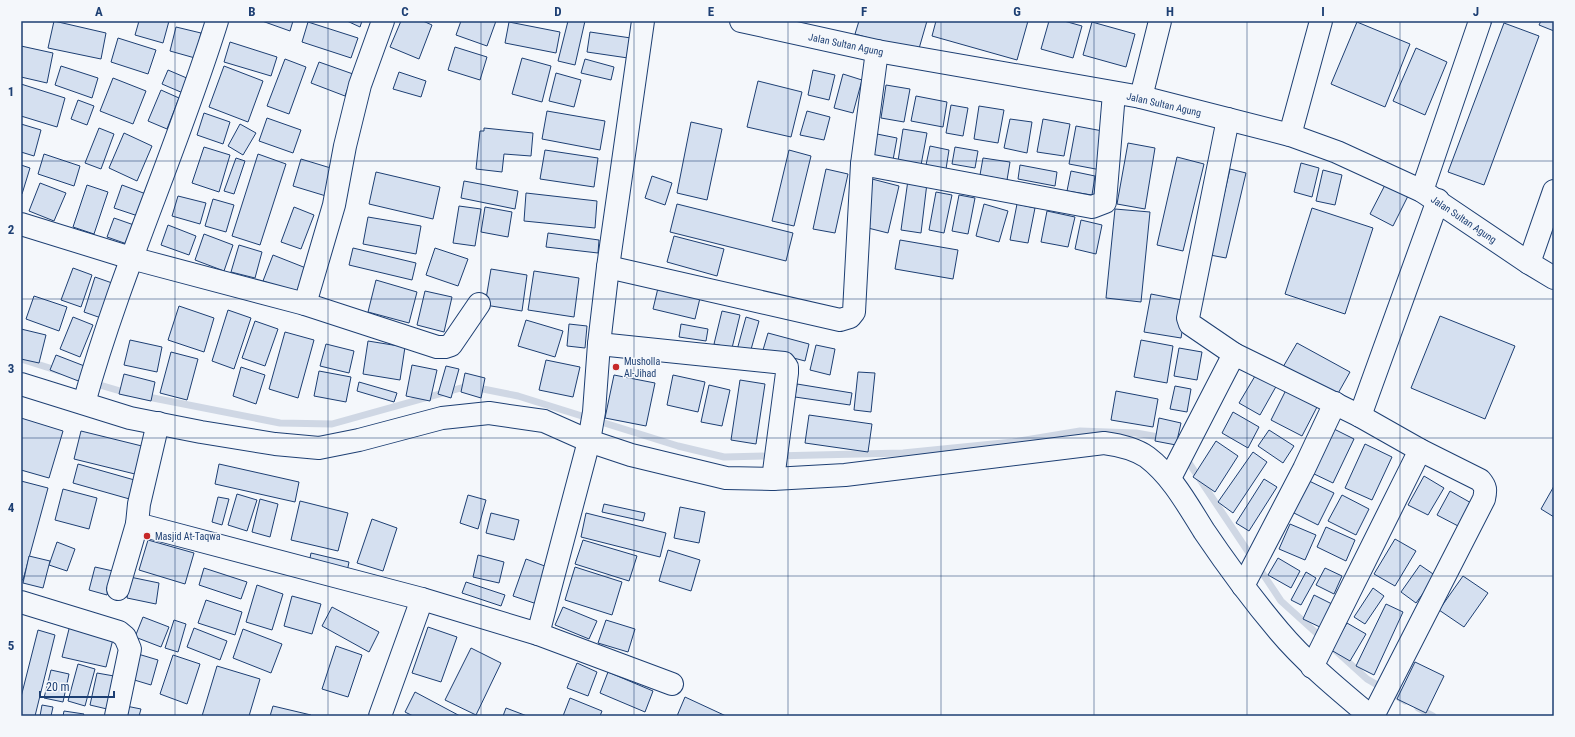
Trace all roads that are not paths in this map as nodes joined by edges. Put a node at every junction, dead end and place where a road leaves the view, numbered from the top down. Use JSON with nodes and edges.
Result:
{"nodes":[{"id":1,"x":217,"y":21,"type":"edge"},
{"id":2,"x":383,"y":21,"type":"edge"},
{"id":3,"x":644,"y":21,"type":"edge"},
{"id":4,"x":741,"y":21,"type":"edge"},
{"id":5,"x":1160,"y":21,"type":"edge"},
{"id":6,"x":1321,"y":21,"type":"edge"},
{"id":7,"x":1480,"y":21,"type":"edge"},
{"id":8,"x":877,"y":51,"type":"junction"},
{"id":9,"x":1114,"y":93,"type":"junction"},
{"id":10,"x":1141,"y":97,"type":"junction"},
{"id":11,"x":1228,"y":119,"type":"junction"},
{"id":12,"x":1290,"y":135,"type":"junction"},
{"id":13,"x":862,"y":164,"type":"junction"},
{"id":14,"x":1554,"y":191,"type":"edge"},
{"id":15,"x":1430,"y":196,"type":"junction"},
{"id":16,"x":21,"y":224,"type":"edge"},
{"id":17,"x":131,"y":258,"type":"junction"},
{"id":18,"x":1528,"y":263,"type":"junction"},
{"id":19,"x":608,"y":267,"type":"junction"},
{"id":20,"x":1554,"y":278,"type":"edge"},
{"id":21,"x":305,"y":304,"type":"junction"},
{"id":22,"x":479,"y":304,"type":"dead end"},
{"id":23,"x":599,"y":344,"type":"junction"},
{"id":24,"x":1234,"y":354,"type":"junction"},
{"id":25,"x":21,"y":384,"type":"edge"},
{"id":26,"x":88,"y":388,"type":"junction"},
{"id":27,"x":1335,"y":403,"type":"junction"},
{"id":28,"x":1360,"y":416,"type":"junction"},
{"id":29,"x":158,"y":423,"type":"junction"},
{"id":30,"x":592,"y":426,"type":"junction"},
{"id":31,"x":1420,"y":450,"type":"junction"},
{"id":32,"x":1170,"y":478,"type":"junction"},
{"id":33,"x":773,"y":479,"type":"junction"},
{"id":34,"x":137,"y":524,"type":"junction"},
{"id":35,"x":1244,"y":586,"type":"junction"},
{"id":36,"x":118,"y":589,"type":"dead end"},
{"id":37,"x":422,"y":599,"type":"junction"},
{"id":38,"x":21,"y":602,"type":"edge"},
{"id":39,"x":538,"y":634,"type":"junction"},
{"id":40,"x":1312,"y":667,"type":"junction"},
{"id":41,"x":672,"y":684,"type":"dead end"},
{"id":42,"x":116,"y":716,"type":"edge"},
{"id":43,"x":380,"y":716,"type":"edge"},
{"id":44,"x":1370,"y":716,"type":"edge"},
{"id":45,"x":1373,"y":716,"type":"edge"}],
"edges":[{"from":1,"to":17,"type":"street"},
{"from":2,"to":21,"type":"street"},
{"from":3,"to":19,"type":"street"},
{"from":4,"to":8,"type":"street","name":"Jalan Sultan Agung"},
{"from":5,"to":10,"type":"street"},
{"from":6,"to":12,"type":"street"},
{"from":7,"to":15,"type":"street"},
{"from":8,"to":9,"type":"street","name":"Jalan Sultan Agung"},
{"from":8,"to":13,"type":"street"},
{"from":9,"to":10,"type":"street","name":"Jalan Sultan Agung"},
{"from":9,"to":13,"type":"street"},
{"from":10,"to":11,"type":"street","name":"Jalan Sultan Agung"},
{"from":11,"to":12,"type":"street","name":"Jalan Sultan Agung"},
{"from":11,"to":24,"type":"street"},
{"from":12,"to":15,"type":"street","name":"Jalan Sultan Agung"},
{"from":13,"to":19,"type":"street"},
{"from":14,"to":18,"type":"street"},
{"from":15,"to":18,"type":"street","name":"Jalan Sultan Agung"},
{"from":15,"to":28,"type":"street"},
{"from":16,"to":17,"type":"street"},
{"from":17,"to":21,"type":"street"},
{"from":17,"to":26,"type":"street"},
{"from":18,"to":20,"type":"street","name":"Jalan Sultan Agung"},
{"from":19,"to":23,"type":"street"},
{"from":21,"to":22,"type":"street"},
{"from":23,"to":30,"type":"street"},
{"from":23,"to":33,"type":"street"},
{"from":24,"to":27,"type":"street"},
{"from":24,"to":32,"type":"street"},
{"from":25,"to":26,"type":"street"},
{"from":26,"to":29,"type":"street"},
{"from":27,"to":28,"type":"street"},
{"from":27,"to":35,"type":"street"},
{"from":28,"to":31,"type":"street"},
{"from":29,"to":30,"type":"street"},
{"from":29,"to":34,"type":"street"},
{"from":30,"to":33,"type":"street"},
{"from":30,"to":39,"type":"street"},
{"from":31,"to":40,"type":"street"},
{"from":31,"to":45,"type":"street"},
{"from":32,"to":33,"type":"street"},
{"from":32,"to":35,"type":"street"},
{"from":34,"to":36,"type":"street"},
{"from":34,"to":37,"type":"street"},
{"from":35,"to":40,"type":"street"},
{"from":37,"to":39,"type":"street"},
{"from":37,"to":43,"type":"street"},
{"from":38,"to":42,"type":"street"},
{"from":39,"to":41,"type":"street"},
{"from":40,"to":44,"type":"street"}]}
